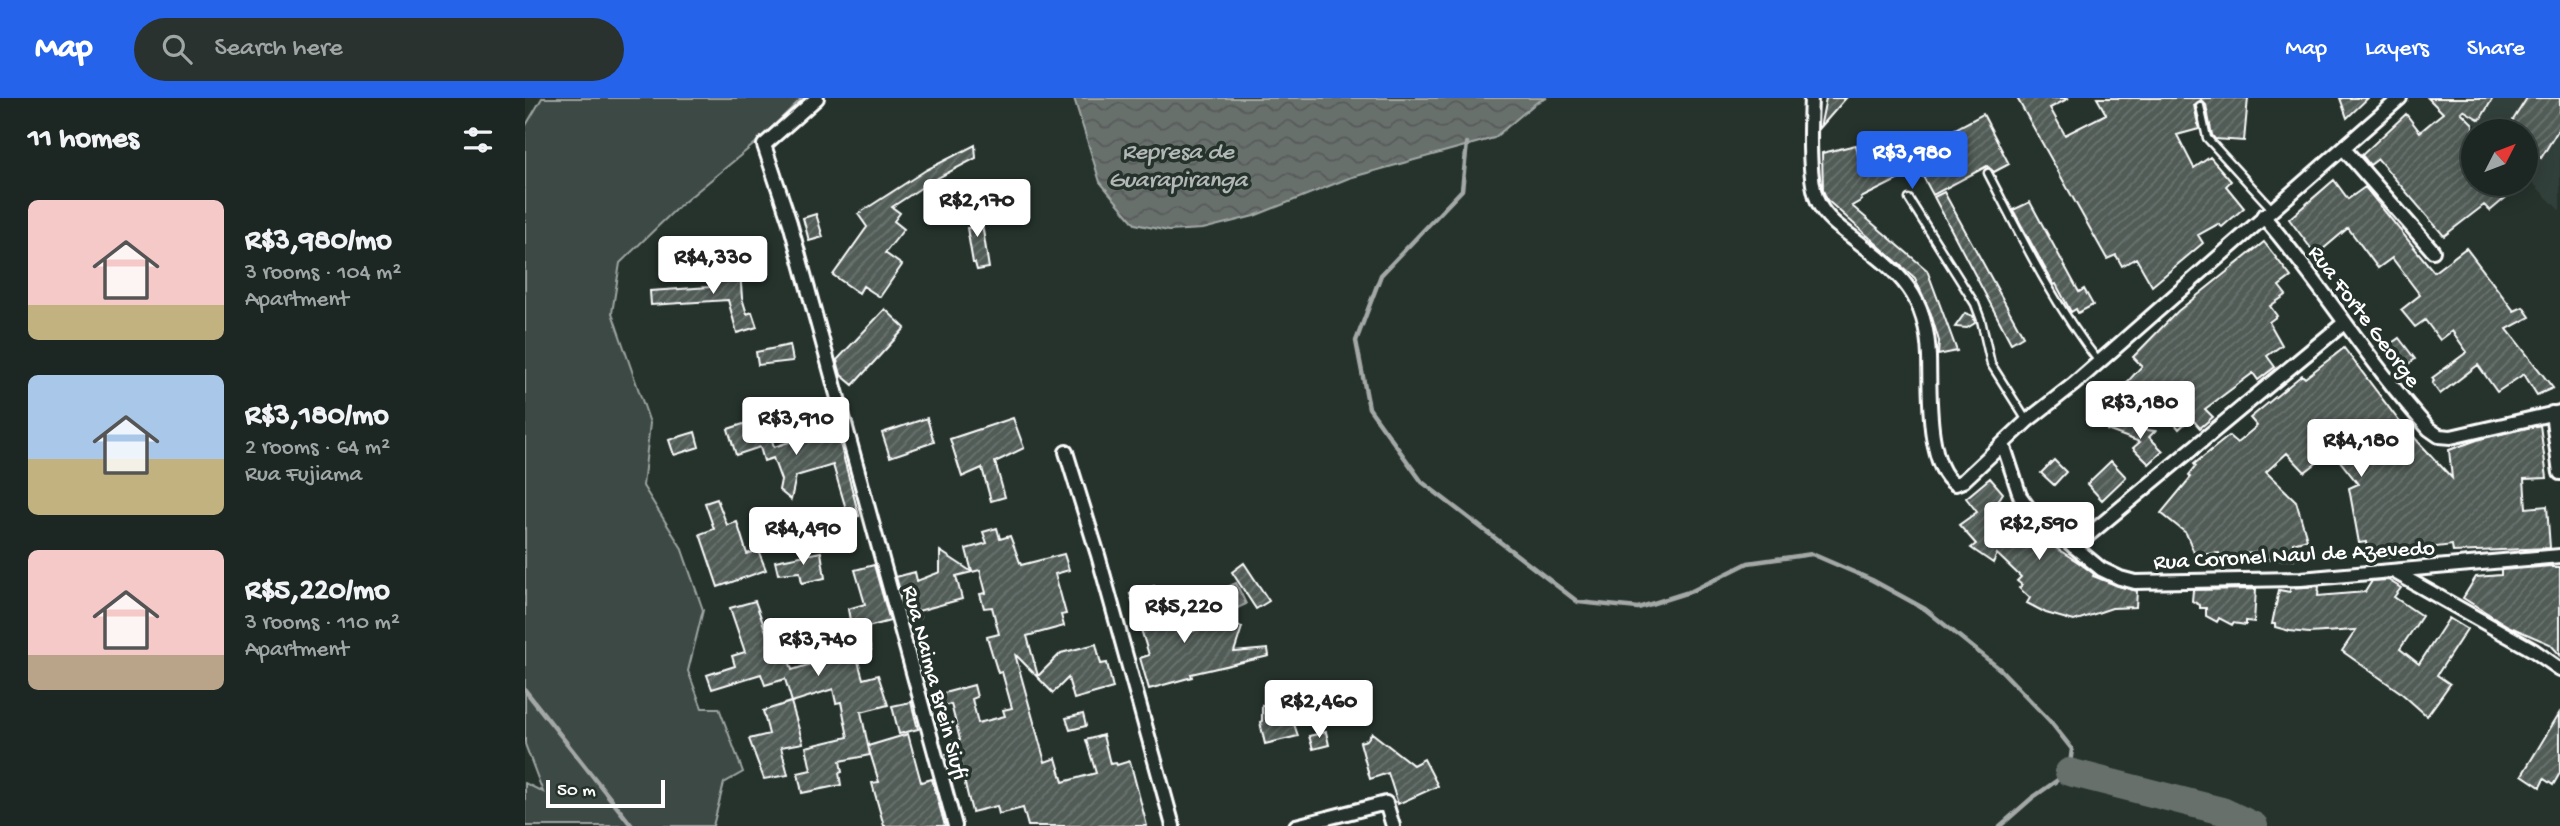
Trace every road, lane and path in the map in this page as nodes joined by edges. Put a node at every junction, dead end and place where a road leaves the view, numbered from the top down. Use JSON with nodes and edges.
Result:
{"nodes":[{"id":1,"x":817,"y":98,"type":"edge"},
{"id":2,"x":1811,"y":98,"type":"edge"},
{"id":3,"x":2400,"y":98,"type":"edge"},
{"id":4,"x":2200,"y":106,"type":"dead end"},
{"id":5,"x":2344,"y":149,"type":"junction"},
{"id":6,"x":1987,"y":173,"type":"dead end"},
{"id":7,"x":1909,"y":199,"type":"dead end"},
{"id":8,"x":2267,"y":213,"type":"junction"},
{"id":9,"x":2433,"y":251,"type":"dead end"},
{"id":10,"x":2344,"y":323,"type":"junction"},
{"id":11,"x":2099,"y":362,"type":"junction"},
{"id":12,"x":2556,"y":413,"type":"edge"},
{"id":13,"x":2027,"y":421,"type":"junction"},
{"id":14,"x":2003,"y":443,"type":"junction"},
{"id":15,"x":1066,"y":452,"type":"dead end"},
{"id":16,"x":2560,"y":474,"type":"edge"},
{"id":17,"x":2074,"y":547,"type":"junction"},
{"id":18,"x":2560,"y":556,"type":"edge"},
{"id":19,"x":2393,"y":570,"type":"junction"},
{"id":20,"x":2560,"y":669,"type":"edge"},
{"id":21,"x":955,"y":826,"type":"edge"},
{"id":22,"x":1173,"y":826,"type":"edge"},
{"id":23,"x":1296,"y":826,"type":"edge"},
{"id":24,"x":1393,"y":826,"type":"edge"}],
"edges":[{"from":1,"to":21,"type":"street","name":"Rua Naima Brein Siufi"},
{"from":2,"to":14,"type":"street"},
{"from":3,"to":5,"type":"street"},
{"from":4,"to":8,"type":"lane"},
{"from":5,"to":8,"type":"street"},
{"from":5,"to":9,"type":"street"},
{"from":6,"to":11,"type":"lane"},
{"from":7,"to":13,"type":"lane"},
{"from":8,"to":10,"type":"street","name":"Rua Forte George"},
{"from":8,"to":11,"type":"street"},
{"from":10,"to":12,"type":"street","name":"Rua Forte George"},
{"from":10,"to":17,"type":"street"},
{"from":11,"to":13,"type":"street"},
{"from":12,"to":16,"type":"street"},
{"from":13,"to":14,"type":"street"},
{"from":14,"to":17,"type":"street","name":"Rua Coronel Naul de Azevedo"},
{"from":15,"to":22,"type":"street"},
{"from":17,"to":19,"type":"street","name":"Rua Coronel Naul de Azevedo"},
{"from":18,"to":19,"type":"street","name":"Rua Coronel Naul de Azevedo"},
{"from":19,"to":20,"type":"street"},
{"from":23,"to":24,"type":"street"}]}
